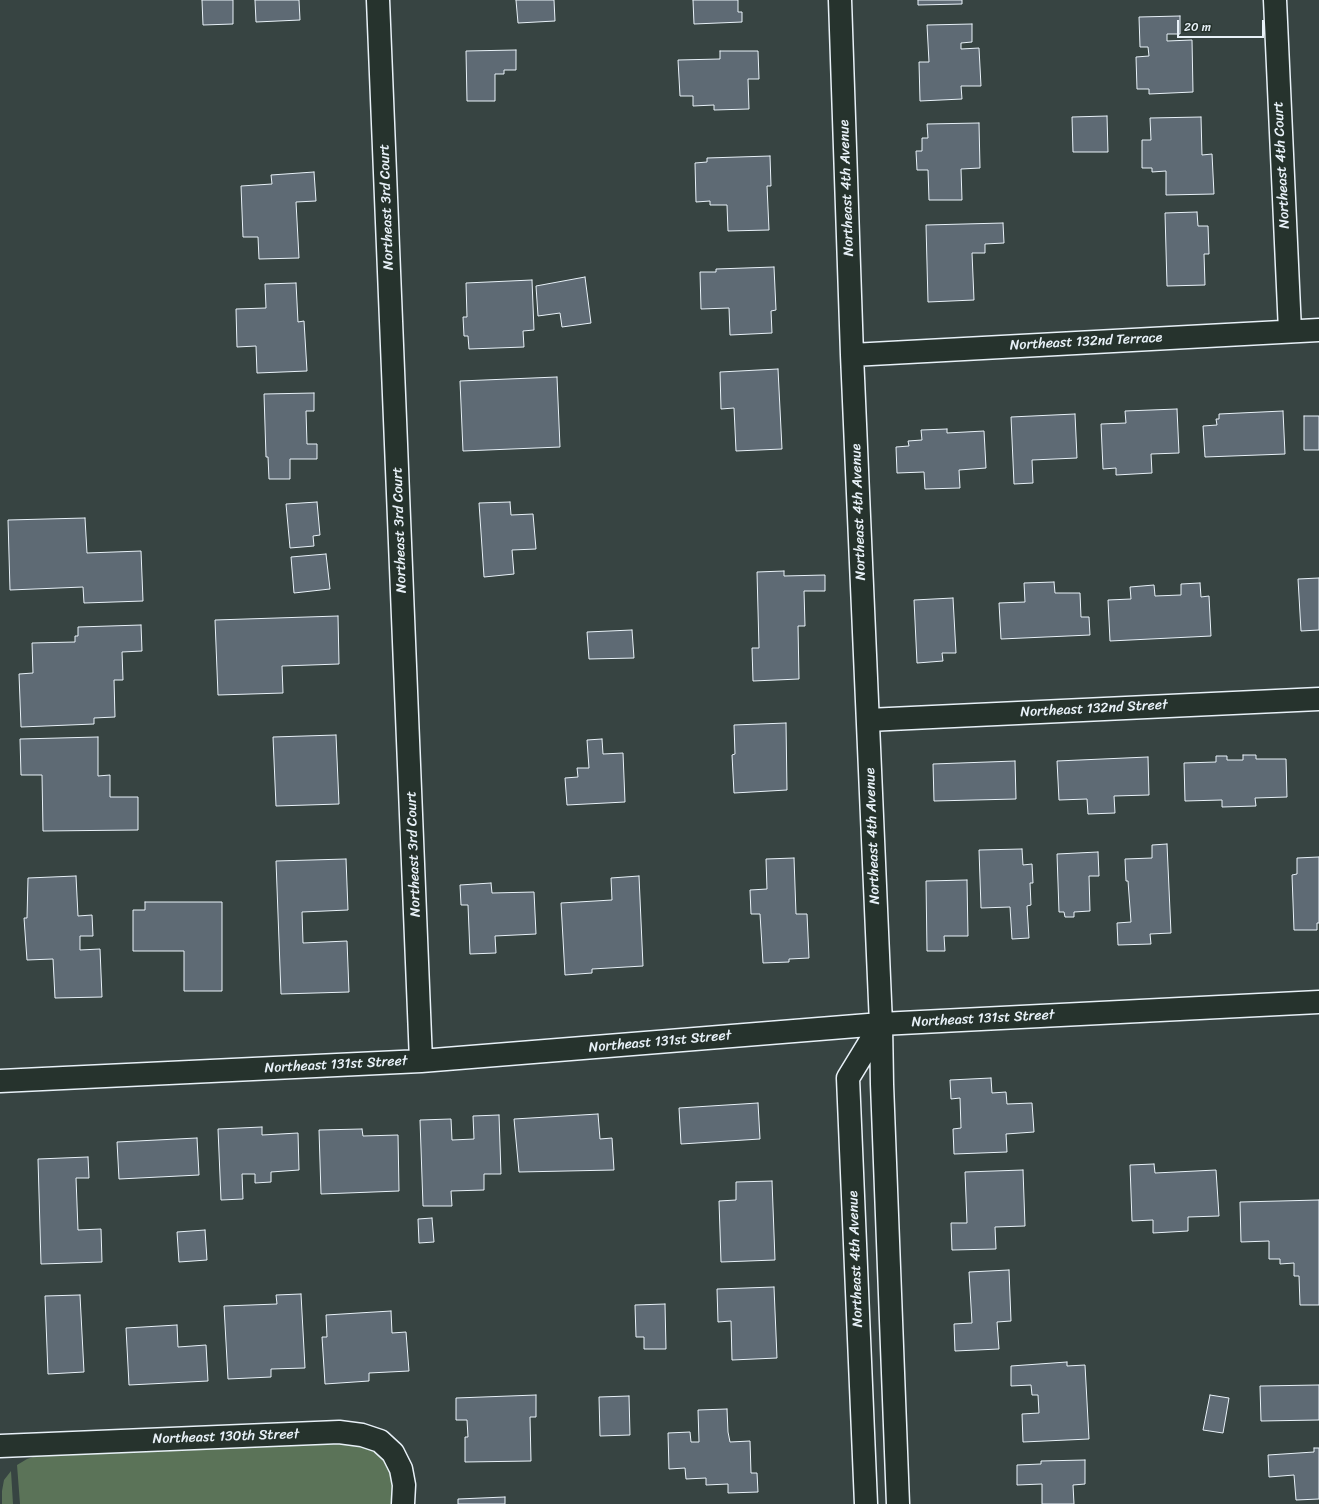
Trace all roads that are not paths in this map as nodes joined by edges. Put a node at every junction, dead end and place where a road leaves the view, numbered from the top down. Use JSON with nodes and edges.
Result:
{"nodes":[{"id":1,"x":378,"y":0,"type":"edge"},
{"id":2,"x":840,"y":0,"type":"edge"},
{"id":3,"x":1275,"y":0,"type":"edge"},
{"id":4,"x":1319,"y":330,"type":"edge"},
{"id":5,"x":1290,"y":331,"type":"junction"},
{"id":6,"x":852,"y":355,"type":"junction"},
{"id":7,"x":1319,"y":700,"type":"edge"},
{"id":8,"x":868,"y":720,"type":"junction"},
{"id":9,"x":1319,"y":1002,"type":"edge"},
{"id":10,"x":881,"y":1024,"type":"junction"},
{"id":11,"x":421,"y":1061,"type":"junction"},
{"id":12,"x":0,"y":1081,"type":"edge"},
{"id":13,"x":0,"y":1446,"type":"edge"},
{"id":14,"x":403,"y":1504,"type":"edge"},
{"id":15,"x":866,"y":1504,"type":"edge"},
{"id":16,"x":898,"y":1504,"type":"edge"}],
"edges":[{"from":1,"to":11,"type":"street","name":"Northeast 3rd Court"},
{"from":2,"to":6,"type":"street","name":"Northeast 4th Avenue"},
{"from":3,"to":5,"type":"street","name":"Northeast 4th Court"},
{"from":4,"to":5,"type":"street","name":"Northeast 132nd Terrace"},
{"from":5,"to":6,"type":"street","name":"Northeast 132nd Terrace"},
{"from":6,"to":8,"type":"street","name":"Northeast 4th Avenue"},
{"from":7,"to":8,"type":"street","name":"Northeast 132nd Street"},
{"from":8,"to":10,"type":"street","name":"Northeast 4th Avenue"},
{"from":9,"to":10,"type":"street","name":"Northeast 131st Street"},
{"from":10,"to":11,"type":"street","name":"Northeast 131st Street"},
{"from":10,"to":15,"type":"street","name":"Northeast 4th Avenue"},
{"from":10,"to":16,"type":"street","name":"Northeast 4th Avenue"},
{"from":11,"to":12,"type":"street","name":"Northeast 131st Street"},
{"from":13,"to":14,"type":"street","name":"Northeast 130th Street"}]}
